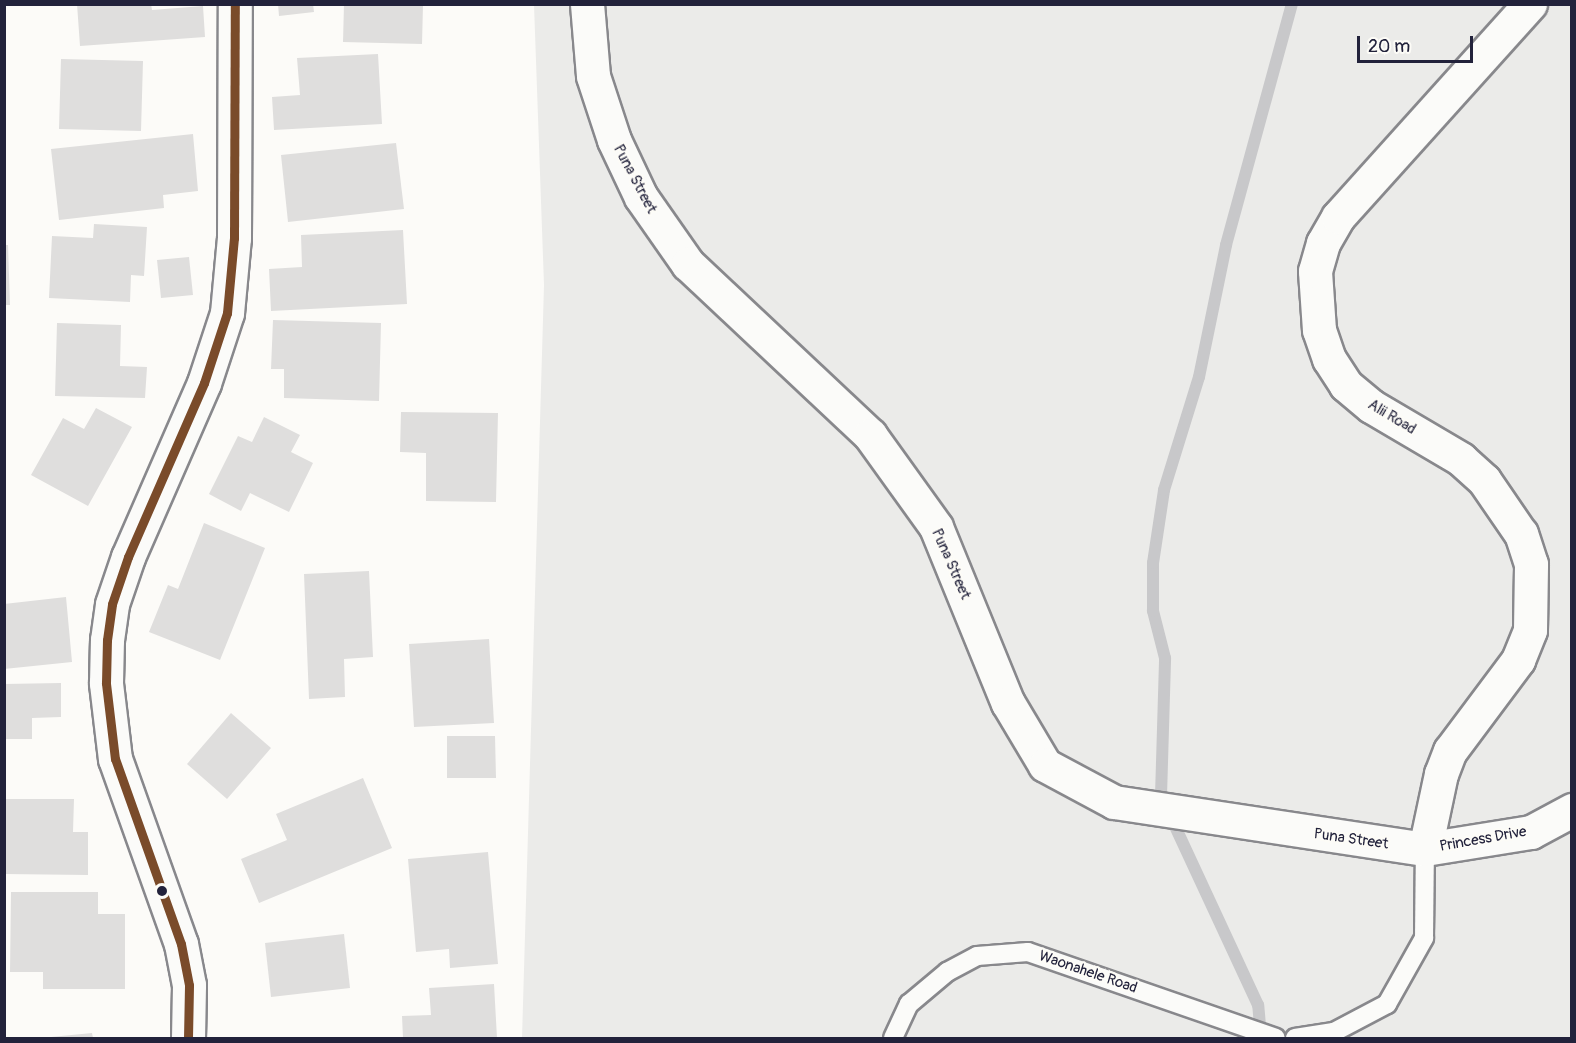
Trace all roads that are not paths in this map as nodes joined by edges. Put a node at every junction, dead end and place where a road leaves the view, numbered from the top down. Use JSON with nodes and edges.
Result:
{"nodes":[{"id":1,"x":235,"y":4,"type":"edge"},
{"id":2,"x":587,"y":4,"type":"edge"},
{"id":3,"x":1530,"y":4,"type":"edge"},
{"id":4,"x":1572,"y":810,"type":"edge"},
{"id":5,"x":1425,"y":849,"type":"junction"},
{"id":6,"x":188,"y":1038,"type":"edge"},
{"id":7,"x":893,"y":1038,"type":"edge"},
{"id":8,"x":1276,"y":1038,"type":"edge"},
{"id":9,"x":1295,"y":1038,"type":"edge"}],
"edges":[{"from":1,"to":6,"type":"street"},
{"from":2,"to":5,"type":"street","name":"Puna Street"},
{"from":3,"to":5,"type":"street","name":"Alii Road"},
{"from":4,"to":5,"type":"street","name":"Princess Drive"},
{"from":5,"to":9,"type":"lane"},
{"from":7,"to":8,"type":"lane","name":"Waonahele Road"}]}
